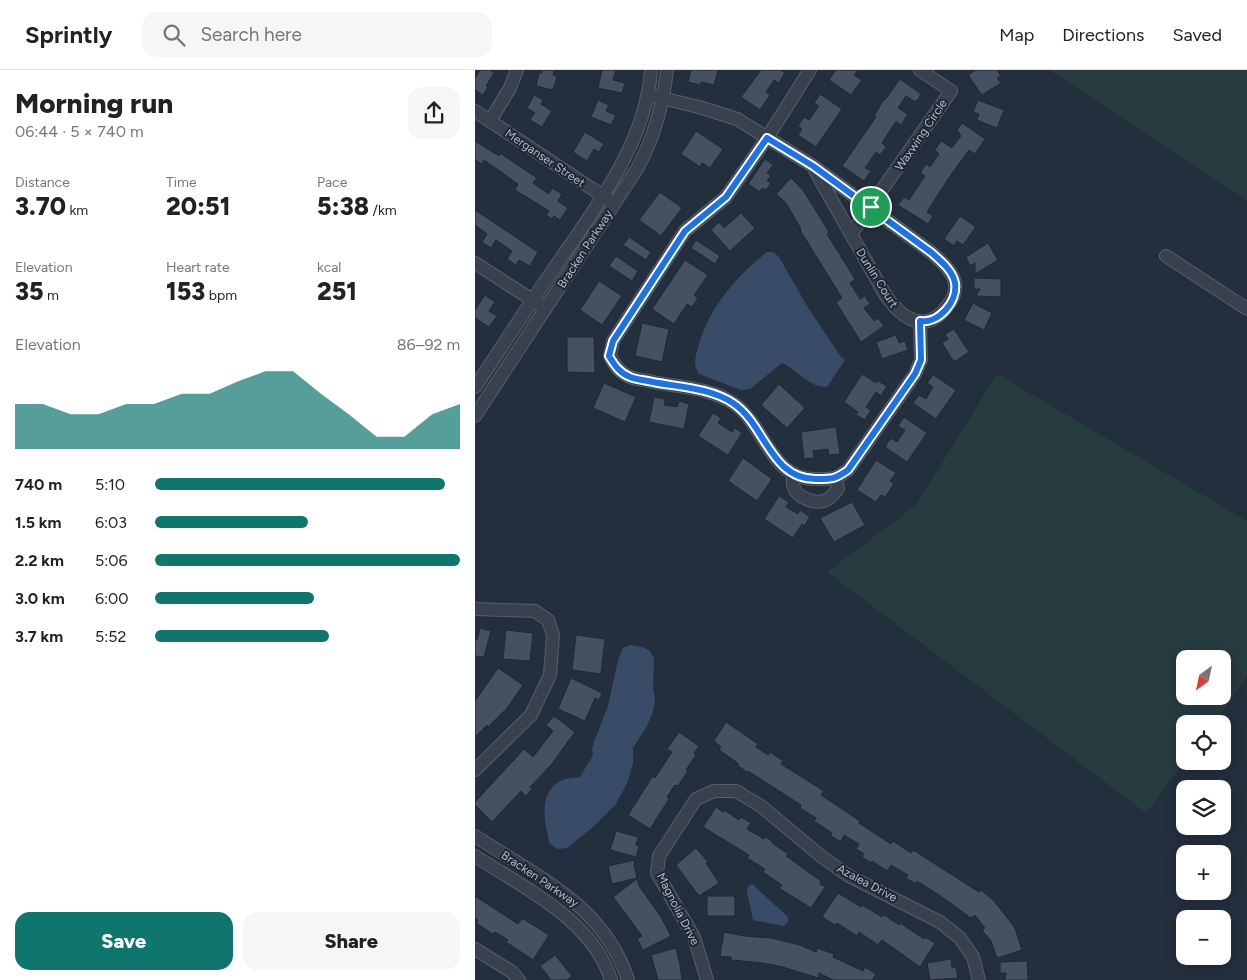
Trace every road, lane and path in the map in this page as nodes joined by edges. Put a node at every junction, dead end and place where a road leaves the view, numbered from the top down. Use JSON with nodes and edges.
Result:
{"nodes":[{"id":1,"x":517,"y":70,"type":"edge"},
{"id":2,"x":651,"y":70,"type":"edge"},
{"id":3,"x":667,"y":70,"type":"edge"},
{"id":4,"x":810,"y":70,"type":"edge"},
{"id":5,"x":920,"y":70,"type":"edge"},
{"id":6,"x":649,"y":95,"type":"junction"},
{"id":7,"x":663,"y":98,"type":"junction"},
{"id":8,"x":475,"y":111,"type":"edge"},
{"id":9,"x":490,"y":121,"type":"junction"},
{"id":10,"x":767,"y":138,"type":"junction"},
{"id":11,"x":813,"y":166,"type":"junction"},
{"id":12,"x":602,"y":196,"type":"junction"},
{"id":13,"x":616,"y":203,"type":"junction"},
{"id":14,"x":871,"y":207,"type":"junction"},
{"id":15,"x":851,"y":234,"type":"junction"},
{"id":16,"x":1166,"y":256,"type":"dead end"},
{"id":17,"x":475,"y":263,"type":"edge"},
{"id":18,"x":532,"y":300,"type":"junction"},
{"id":19,"x":546,"y":309,"type":"junction"},
{"id":20,"x":1247,"y":309,"type":"edge"},
{"id":21,"x":920,"y":321,"type":"junction"},
{"id":22,"x":486,"y":370,"type":"junction"},
{"id":23,"x":499,"y":379,"type":"junction"},
{"id":24,"x":475,"y":387,"type":"edge"},
{"id":25,"x":475,"y":416,"type":"edge"},
{"id":26,"x":793,"y":475,"type":"junction"},
{"id":27,"x":835,"y":479,"type":"junction"},
{"id":28,"x":475,"y":609,"type":"edge"},
{"id":29,"x":475,"y":770,"type":"edge"},
{"id":30,"x":736,"y":791,"type":"joint"},
{"id":31,"x":475,"y":836,"type":"edge"},
{"id":32,"x":475,"y":856,"type":"edge"},
{"id":33,"x":475,"y":949,"type":"edge"},
{"id":34,"x":519,"y":980,"type":"edge"},
{"id":35,"x":611,"y":980,"type":"edge"},
{"id":36,"x":628,"y":980,"type":"edge"},
{"id":37,"x":707,"y":980,"type":"edge"},
{"id":38,"x":979,"y":980,"type":"edge"}],
"edges":[{"from":1,"to":9,"type":"street"},
{"from":2,"to":6,"type":"street","name":"Bracken Parkway"},
{"from":3,"to":7,"type":"street","name":"Bracken Parkway"},
{"from":4,"to":10,"type":"street"},
{"from":5,"to":14,"type":"street","name":"Waxwing Circle"},
{"from":6,"to":7,"type":"street"},
{"from":6,"to":12,"type":"street","name":"Bracken Parkway"},
{"from":7,"to":10,"type":"street"},
{"from":7,"to":13,"type":"street","name":"Bracken Parkway"},
{"from":8,"to":9,"type":"street","name":"Merganser Street"},
{"from":9,"to":12,"type":"street","name":"Merganser Street"},
{"from":10,"to":11,"type":"street"},
{"from":10,"to":26,"type":"street"},
{"from":11,"to":14,"type":"street"},
{"from":11,"to":15,"type":"street","name":"Dunlin Court"},
{"from":12,"to":13,"type":"street","name":"Merganser Street"},
{"from":12,"to":18,"type":"street","name":"Bracken Parkway"},
{"from":13,"to":19,"type":"street","name":"Bracken Parkway"},
{"from":14,"to":15,"type":"street","name":"Waxwing Circle"},
{"from":14,"to":21,"type":"street"},
{"from":15,"to":21,"type":"street","name":"Dunlin Court"},
{"from":16,"to":20,"type":"street"},
{"from":17,"to":18,"type":"street"},
{"from":18,"to":19,"type":"street"},
{"from":18,"to":22,"type":"street","name":"Bracken Parkway"},
{"from":19,"to":23,"type":"street","name":"Bracken Parkway"},
{"from":21,"to":27,"type":"street"},
{"from":22,"to":23,"type":"street"},
{"from":22,"to":24,"type":"street","name":"Bracken Parkway"},
{"from":23,"to":25,"type":"street","name":"Bracken Parkway"},
{"from":26,"to":27,"type":"street"},
{"from":26,"to":27,"type":"street"},
{"from":28,"to":29,"type":"street"},
{"from":30,"to":37,"type":"street","name":"Magnolia Drive"},
{"from":30,"to":38,"type":"street","name":"Azalea Drive"},
{"from":31,"to":36,"type":"street","name":"Bracken Parkway"},
{"from":32,"to":35,"type":"street","name":"Bracken Parkway"},
{"from":33,"to":34,"type":"street"}]}
